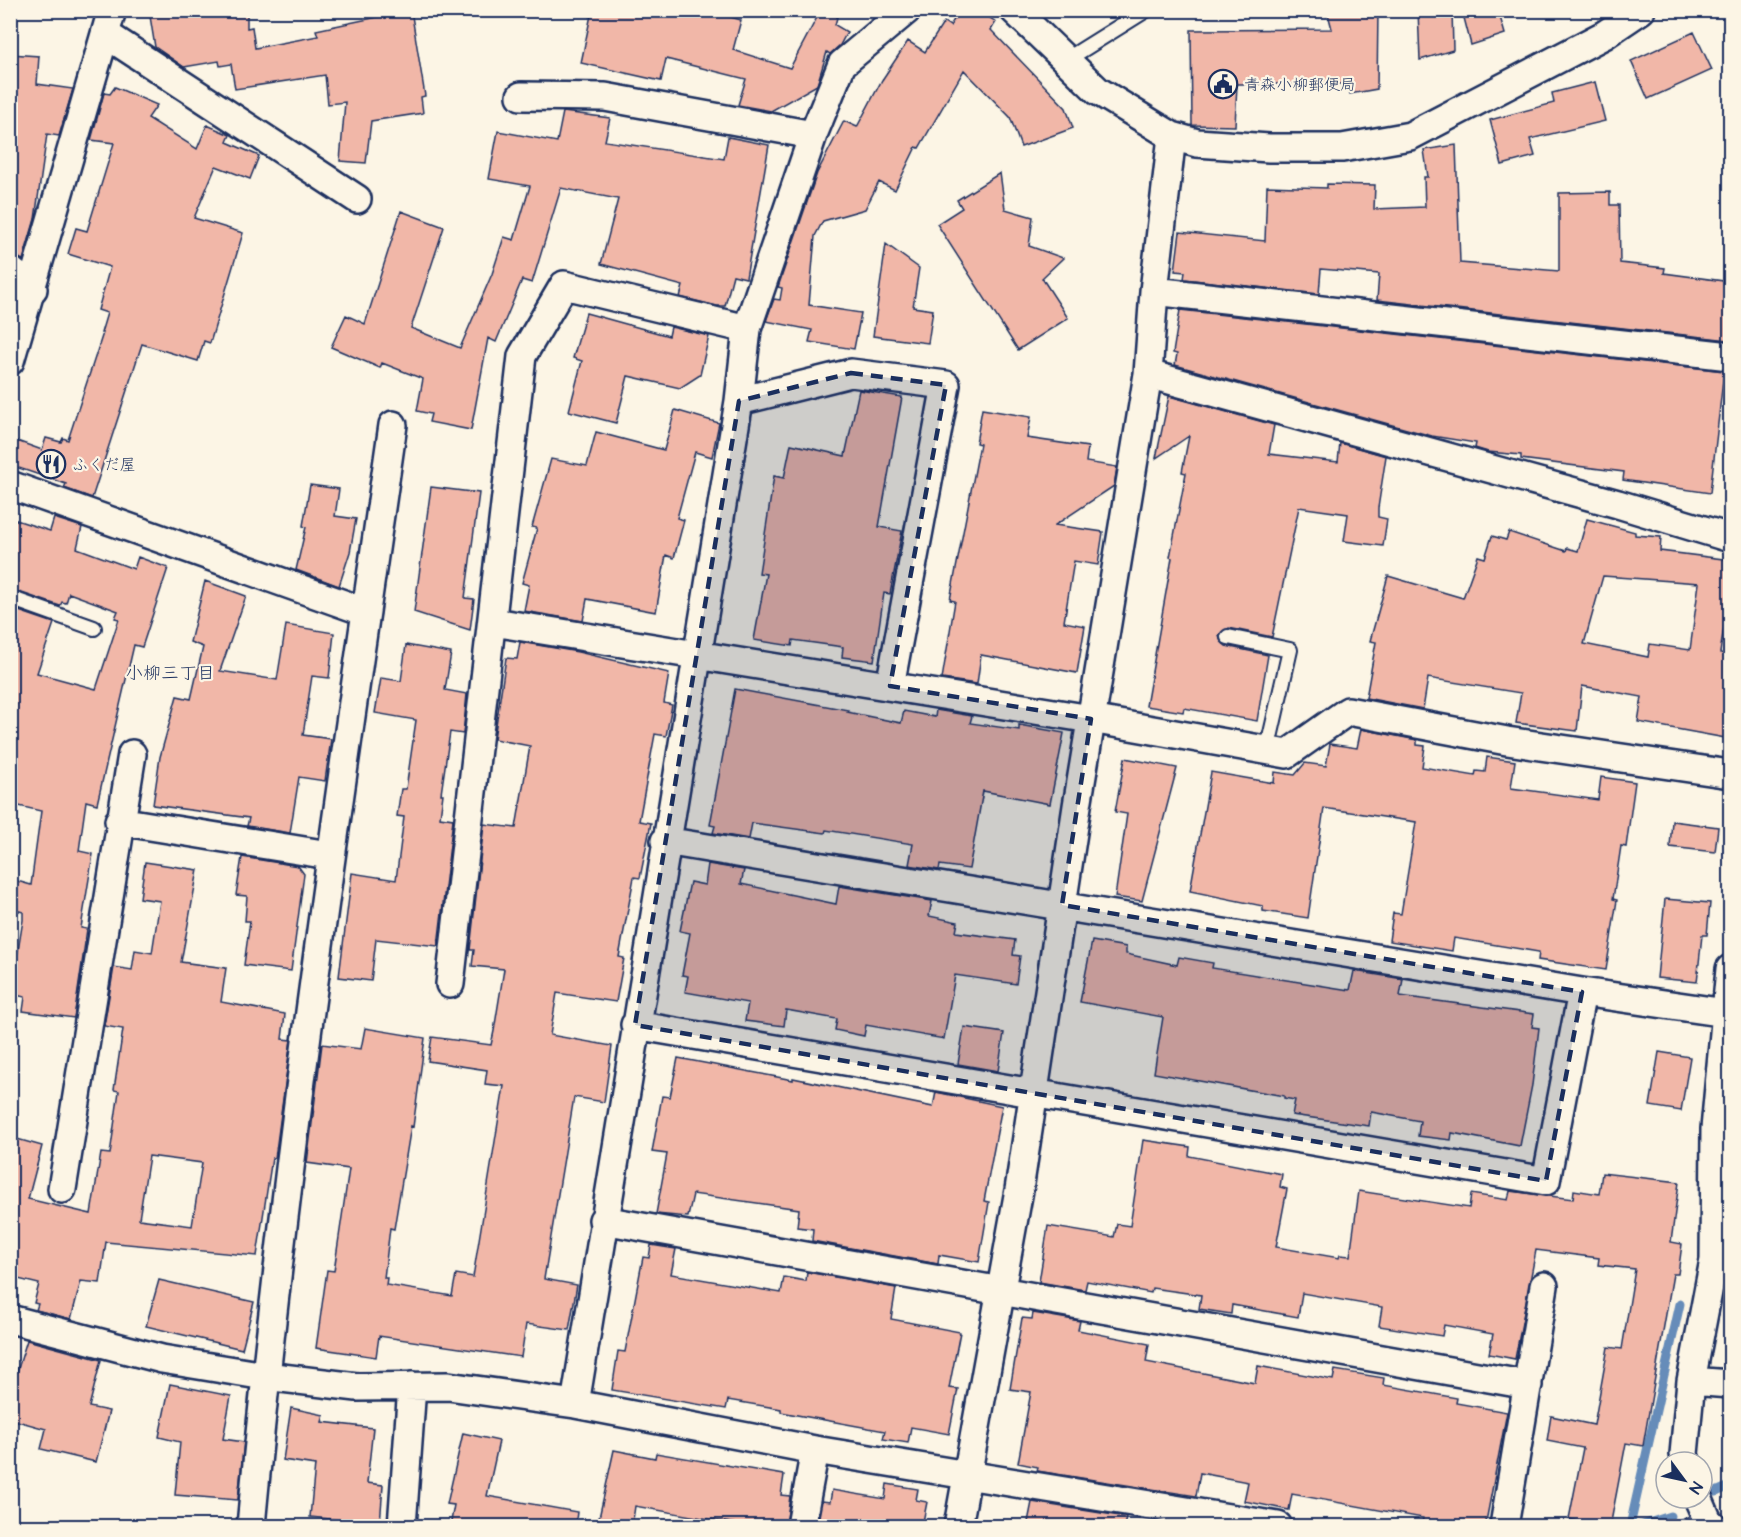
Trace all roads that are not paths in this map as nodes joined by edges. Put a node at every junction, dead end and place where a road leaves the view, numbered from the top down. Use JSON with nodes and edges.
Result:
{"nodes":[{"id":1,"x":907,"y":10,"type":"edge"},
{"id":2,"x":1014,"y":10,"type":"edge"},
{"id":3,"x":1146,"y":10,"type":"edge"},
{"id":4,"x":1641,"y":10,"type":"edge"},
{"id":5,"x":110,"y":23,"type":"edge"},
{"id":6,"x":1066,"y":60,"type":"junction"},
{"id":7,"x":521,"y":96,"type":"dead end"},
{"id":8,"x":813,"y":135,"type":"junction"},
{"id":9,"x":1172,"y":136,"type":"junction"},
{"id":10,"x":357,"y":199,"type":"dead end"},
{"id":11,"x":10,"y":270,"type":"edge"},
{"id":12,"x":33,"y":289,"type":"junction"},
{"id":13,"x":1154,"y":291,"type":"junction"},
{"id":14,"x":747,"y":329,"type":"junction"},
{"id":15,"x":1731,"y":356,"type":"edge"},
{"id":16,"x":10,"y":361,"type":"edge"},
{"id":17,"x":1148,"y":374,"type":"junction"},
{"id":18,"x":739,"y":400,"type":"junction"},
{"id":19,"x":393,"y":425,"type":"dead end"},
{"id":20,"x":10,"y":484,"type":"edge"},
{"id":21,"x":1731,"y":538,"type":"edge"},
{"id":22,"x":10,"y":598,"type":"edge"},
{"id":23,"x":366,"y":612,"type":"junction"},
{"id":24,"x":493,"y":622,"type":"junction"},
{"id":25,"x":94,"y":628,"type":"dead end"},
{"id":26,"x":1228,"y":637,"type":"dead end"},
{"id":27,"x":696,"y":654,"type":"junction"},
{"id":28,"x":890,"y":686,"type":"junction"},
{"id":29,"x":1091,"y":719,"type":"junction"},
{"id":30,"x":1267,"y":751,"type":"junction"},
{"id":31,"x":132,"y":754,"type":"dead end"},
{"id":32,"x":1731,"y":774,"type":"edge"},
{"id":33,"x":119,"y":821,"type":"junction"},
{"id":34,"x":665,"y":841,"type":"junction"},
{"id":35,"x":329,"y":855,"type":"junction"},
{"id":36,"x":1062,"y":905,"type":"junction"},
{"id":37,"x":1731,"y":969,"type":"edge"},
{"id":38,"x":450,"y":984,"type":"dead end"},
{"id":39,"x":1582,"y":992,"type":"junction"},
{"id":40,"x":1726,"y":1013,"type":"junction"},
{"id":41,"x":635,"y":1025,"type":"junction"},
{"id":42,"x":1034,"y":1094,"type":"junction"},
{"id":43,"x":1723,"y":1130,"type":"edge"},
{"id":44,"x":62,"y":1189,"type":"dead end"},
{"id":45,"x":603,"y":1220,"type":"junction"},
{"id":46,"x":1545,"y":1286,"type":"dead end"},
{"id":47,"x":999,"y":1292,"type":"junction"},
{"id":48,"x":10,"y":1319,"type":"edge"},
{"id":49,"x":265,"y":1376,"type":"junction"},
{"id":50,"x":1691,"y":1381,"type":"junction"},
{"id":51,"x":1731,"y":1384,"type":"edge"},
{"id":52,"x":1528,"y":1385,"type":"junction"},
{"id":53,"x":412,"y":1386,"type":"junction"},
{"id":54,"x":574,"y":1404,"type":"junction"},
{"id":55,"x":815,"y":1450,"type":"junction"},
{"id":56,"x":1684,"y":1450,"type":"edge"},
{"id":57,"x":966,"y":1475,"type":"junction"},
{"id":58,"x":251,"y":1527,"type":"edge"},
{"id":59,"x":402,"y":1527,"type":"edge"},
{"id":60,"x":801,"y":1527,"type":"edge"},
{"id":61,"x":958,"y":1527,"type":"edge"},
{"id":62,"x":1278,"y":1527,"type":"edge"},
{"id":63,"x":1504,"y":1527,"type":"edge"}],
"edges":[{"from":1,"to":8,"type":"street"},
{"from":2,"to":6,"type":"street"},
{"from":3,"to":6,"type":"lane"},
{"from":4,"to":9,"type":"street"},
{"from":5,"to":10,"type":"street"},
{"from":5,"to":12,"type":"street"},
{"from":6,"to":9,"type":"street"},
{"from":7,"to":8,"type":"street"},
{"from":8,"to":14,"type":"street"},
{"from":9,"to":13,"type":"street"},
{"from":11,"to":12,"type":"street"},
{"from":12,"to":16,"type":"street"},
{"from":13,"to":15,"type":"street"},
{"from":13,"to":17,"type":"street"},
{"from":14,"to":18,"type":"street"},
{"from":14,"to":24,"type":"street"},
{"from":17,"to":21,"type":"street"},
{"from":17,"to":29,"type":"street"},
{"from":18,"to":27,"type":"street"},
{"from":18,"to":28,"type":"street"},
{"from":19,"to":23,"type":"street"},
{"from":20,"to":23,"type":"street"},
{"from":22,"to":25,"type":"lane"},
{"from":23,"to":35,"type":"street"},
{"from":24,"to":27,"type":"street"},
{"from":24,"to":38,"type":"street"},
{"from":26,"to":30,"type":"lane"},
{"from":27,"to":28,"type":"street"},
{"from":27,"to":34,"type":"street"},
{"from":28,"to":29,"type":"street"},
{"from":29,"to":30,"type":"street"},
{"from":29,"to":36,"type":"street"},
{"from":30,"to":32,"type":"street"},
{"from":31,"to":33,"type":"street"},
{"from":33,"to":35,"type":"street"},
{"from":33,"to":44,"type":"street"},
{"from":34,"to":36,"type":"street"},
{"from":34,"to":41,"type":"street"},
{"from":35,"to":49,"type":"street"},
{"from":36,"to":39,"type":"street"},
{"from":36,"to":42,"type":"street"},
{"from":37,"to":40,"type":"street"},
{"from":39,"to":40,"type":"street"},
{"from":39,"to":42,"type":"street"},
{"from":40,"to":43,"type":"street"},
{"from":41,"to":42,"type":"street"},
{"from":41,"to":45,"type":"street"},
{"from":42,"to":47,"type":"street"},
{"from":43,"to":50,"type":"street"},
{"from":45,"to":47,"type":"street"},
{"from":45,"to":54,"type":"street"},
{"from":46,"to":52,"type":"street"},
{"from":47,"to":52,"type":"street"},
{"from":47,"to":57,"type":"street"},
{"from":48,"to":49,"type":"street"},
{"from":49,"to":53,"type":"street"},
{"from":49,"to":58,"type":"street"},
{"from":50,"to":51,"type":"street"},
{"from":50,"to":56,"type":"street"},
{"from":52,"to":63,"type":"street"},
{"from":53,"to":54,"type":"street"},
{"from":53,"to":59,"type":"street"},
{"from":54,"to":55,"type":"street"},
{"from":55,"to":57,"type":"street"},
{"from":55,"to":60,"type":"street"},
{"from":57,"to":61,"type":"street"},
{"from":57,"to":62,"type":"street"}]}
